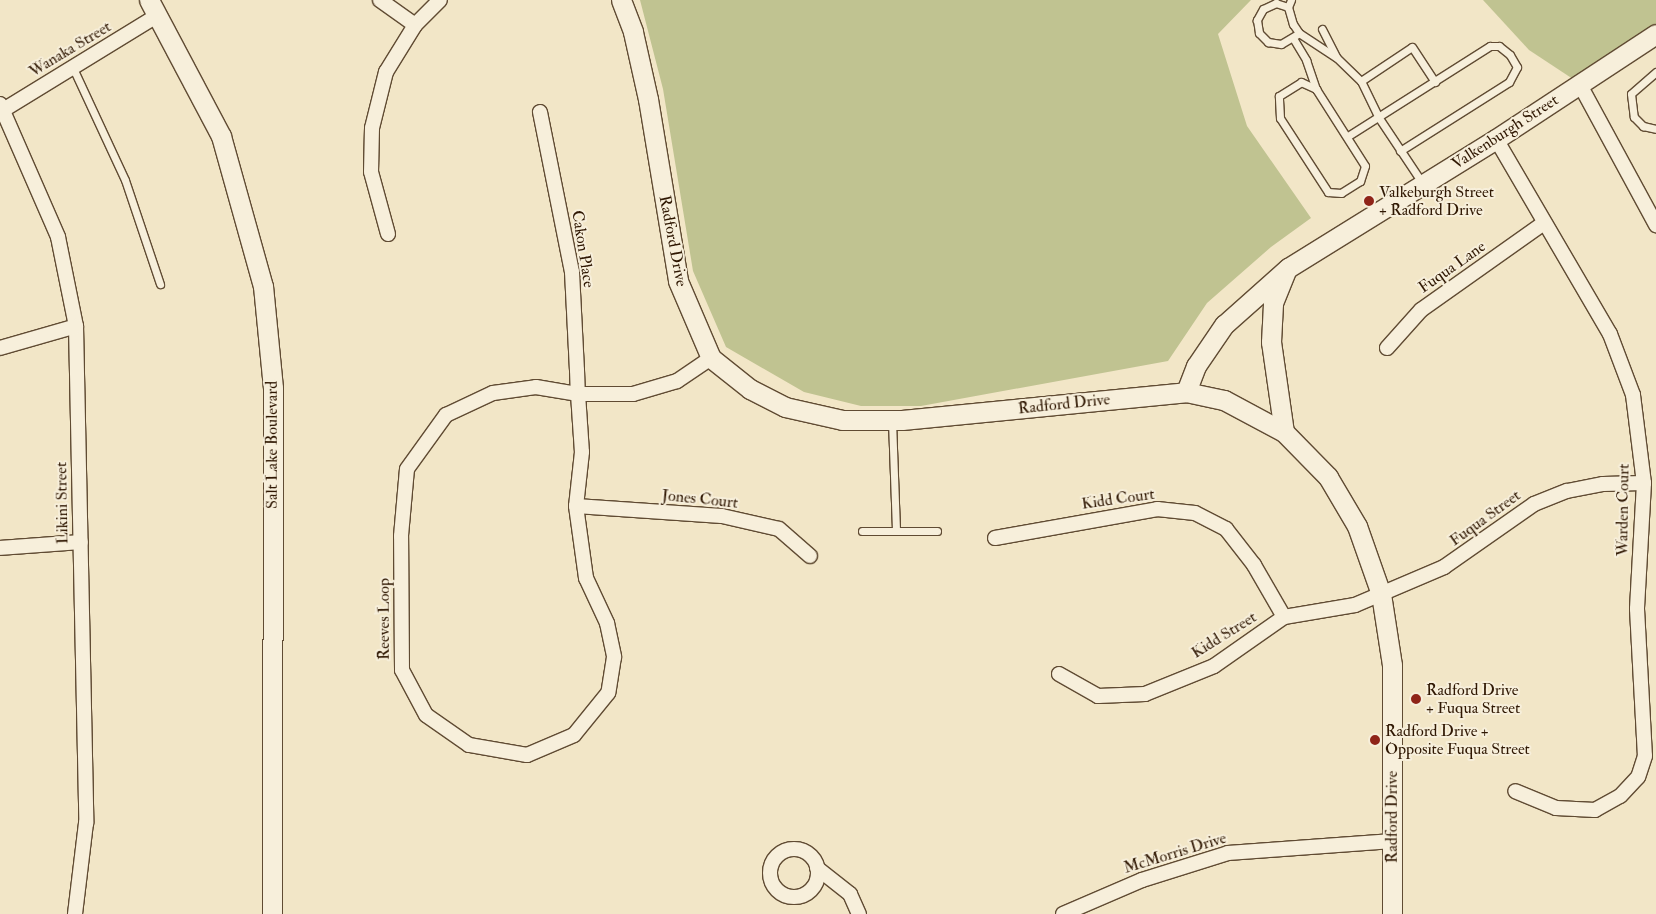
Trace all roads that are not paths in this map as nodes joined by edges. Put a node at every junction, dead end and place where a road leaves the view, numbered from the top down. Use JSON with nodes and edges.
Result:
{"nodes":[{"id":1,"x":380,"y":0,"type":"edge"},
{"id":2,"x":440,"y":0,"type":"edge"},
{"id":3,"x":621,"y":0,"type":"edge"},
{"id":4,"x":1289,"y":4,"type":"edge"},
{"id":5,"x":154,"y":8,"type":"edge"},
{"id":6,"x":415,"y":25,"type":"junction"},
{"id":7,"x":1322,"y":29,"type":"dead end"},
{"id":8,"x":1299,"y":33,"type":"junction"},
{"id":9,"x":1656,"y":34,"type":"edge"},
{"id":10,"x":1293,"y":38,"type":"junction"},
{"id":11,"x":1337,"y":58,"type":"junction"},
{"id":12,"x":73,"y":68,"type":"junction"},
{"id":13,"x":1656,"y":72,"type":"edge"},
{"id":14,"x":1361,"y":81,"type":"junction"},
{"id":15,"x":1435,"y":82,"type":"junction"},
{"id":16,"x":1579,"y":83,"type":"junction"},
{"id":17,"x":1316,"y":89,"type":"junction"},
{"id":18,"x":1,"y":109,"type":"edge"},
{"id":19,"x":540,"y":112,"type":"dead end"},
{"id":20,"x":1379,"y":118,"type":"junction"},
{"id":21,"x":1656,"y":129,"type":"edge"},
{"id":22,"x":1348,"y":136,"type":"junction"},
{"id":23,"x":1496,"y":139,"type":"junction"},
{"id":24,"x":1400,"y":152,"type":"junction"},
{"id":25,"x":1424,"y":184,"type":"junction"},
{"id":26,"x":1544,"y":223,"type":"junction"},
{"id":27,"x":1656,"y":225,"type":"edge"},
{"id":28,"x":388,"y":234,"type":"dead end"},
{"id":29,"x":1288,"y":268,"type":"junction"},
{"id":30,"x":160,"y":284,"type":"dead end"},
{"id":31,"x":76,"y":326,"type":"junction"},
{"id":32,"x":0,"y":348,"type":"edge"},
{"id":33,"x":1386,"y":348,"type":"dead end"},
{"id":34,"x":711,"y":358,"type":"junction"},
{"id":35,"x":1186,"y":392,"type":"junction"},
{"id":36,"x":578,"y":394,"type":"junction"},
{"id":37,"x":892,"y":420,"type":"junction"},
{"id":38,"x":1284,"y":432,"type":"junction"},
{"id":39,"x":1644,"y":483,"type":"junction"},
{"id":40,"x":576,"y":506,"type":"junction"},
{"id":41,"x":896,"y":530,"type":"junction"},
{"id":42,"x":862,"y":531,"type":"dead end"},
{"id":43,"x":937,"y":531,"type":"dead end"},
{"id":44,"x":995,"y":538,"type":"dead end"},
{"id":45,"x":81,"y":542,"type":"junction"},
{"id":46,"x":0,"y":548,"type":"edge"},
{"id":47,"x":810,"y":556,"type":"dead end"},
{"id":48,"x":1380,"y":594,"type":"junction"},
{"id":49,"x":1284,"y":617,"type":"junction"},
{"id":50,"x":1058,"y":674,"type":"dead end"},
{"id":51,"x":1514,"y":792,"type":"dead end"},
{"id":52,"x":1393,"y":841,"type":"junction"},
{"id":53,"x":818,"y":868,"type":"dead end"},
{"id":54,"x":74,"y":914,"type":"edge"},
{"id":55,"x":272,"y":914,"type":"edge"},
{"id":56,"x":859,"y":914,"type":"edge"},
{"id":57,"x":1063,"y":914,"type":"edge"},
{"id":58,"x":1392,"y":914,"type":"edge"}],
"edges":[{"from":1,"to":6,"type":"street"},
{"from":2,"to":6,"type":"street"},
{"from":3,"to":34,"type":"street","name":"Radford Drive"},
{"from":4,"to":8,"type":"lane"},
{"from":4,"to":10,"type":"lane"},
{"from":5,"to":12,"type":"street","name":"Wanaka Street"},
{"from":5,"to":55,"type":"street","name":"Salt Lake Boulevard"},
{"from":6,"to":28,"type":"street"},
{"from":7,"to":11,"type":"lane"},
{"from":8,"to":10,"type":"lane"},
{"from":8,"to":11,"type":"lane"},
{"from":9,"to":16,"type":"street","name":"Valkenburgh Street"},
{"from":10,"to":17,"type":"lane"},
{"from":11,"to":14,"type":"lane"},
{"from":12,"to":18,"type":"street","name":"Wanaka Street"},
{"from":12,"to":30,"type":"lane"},
{"from":13,"to":21,"type":"lane"},
{"from":14,"to":15,"type":"lane"},
{"from":14,"to":20,"type":"lane"},
{"from":15,"to":20,"type":"lane"},
{"from":15,"to":24,"type":"lane"},
{"from":16,"to":23,"type":"street","name":"Valkenburgh Street"},
{"from":16,"to":27,"type":"street"},
{"from":17,"to":22,"type":"lane"},
{"from":17,"to":22,"type":"lane"},
{"from":18,"to":31,"type":"street","name":"Likini Street"},
{"from":19,"to":36,"type":"street","name":"Cakon Place"},
{"from":20,"to":22,"type":"lane"},
{"from":20,"to":24,"type":"lane"},
{"from":23,"to":25,"type":"street","name":"Valkenburgh Street"},
{"from":23,"to":26,"type":"street","name":"Warden Court"},
{"from":24,"to":25,"type":"lane"},
{"from":25,"to":29,"type":"street","name":"Valkenburgh Street"},
{"from":26,"to":33,"type":"street","name":"Fuqua Lane"},
{"from":26,"to":39,"type":"street","name":"Warden Court"},
{"from":29,"to":35,"type":"street","name":"Valkenburgh Street"},
{"from":29,"to":38,"type":"street"},
{"from":31,"to":32,"type":"street"},
{"from":31,"to":45,"type":"street","name":"Likini Street"},
{"from":34,"to":36,"type":"street","name":"Reeves Loop"},
{"from":34,"to":37,"type":"street","name":"Radford Drive"},
{"from":35,"to":37,"type":"street","name":"Radford Drive"},
{"from":35,"to":38,"type":"street","name":"Radford Drive"},
{"from":36,"to":40,"type":"street","name":"Reeves Loop"},
{"from":36,"to":40,"type":"street","name":"Reeves Loop"},
{"from":37,"to":41,"type":"lane"},
{"from":38,"to":48,"type":"street","name":"Radford Drive"},
{"from":39,"to":48,"type":"street","name":"Fuqua Street"},
{"from":39,"to":51,"type":"street","name":"Warden Court"},
{"from":40,"to":47,"type":"street","name":"Jones Court"},
{"from":41,"to":42,"type":"lane"},
{"from":41,"to":43,"type":"lane"},
{"from":44,"to":49,"type":"street","name":"Kidd Court"},
{"from":45,"to":46,"type":"street"},
{"from":45,"to":54,"type":"street","name":"Likini Street"},
{"from":48,"to":49,"type":"street","name":"Kidd Street"},
{"from":48,"to":52,"type":"street","name":"Radford Drive"},
{"from":49,"to":50,"type":"street","name":"Kidd Street"},
{"from":52,"to":57,"type":"street","name":"McMorris Drive"},
{"from":52,"to":58,"type":"street","name":"Radford Drive"},
{"from":53,"to":56,"type":"street"}]}
